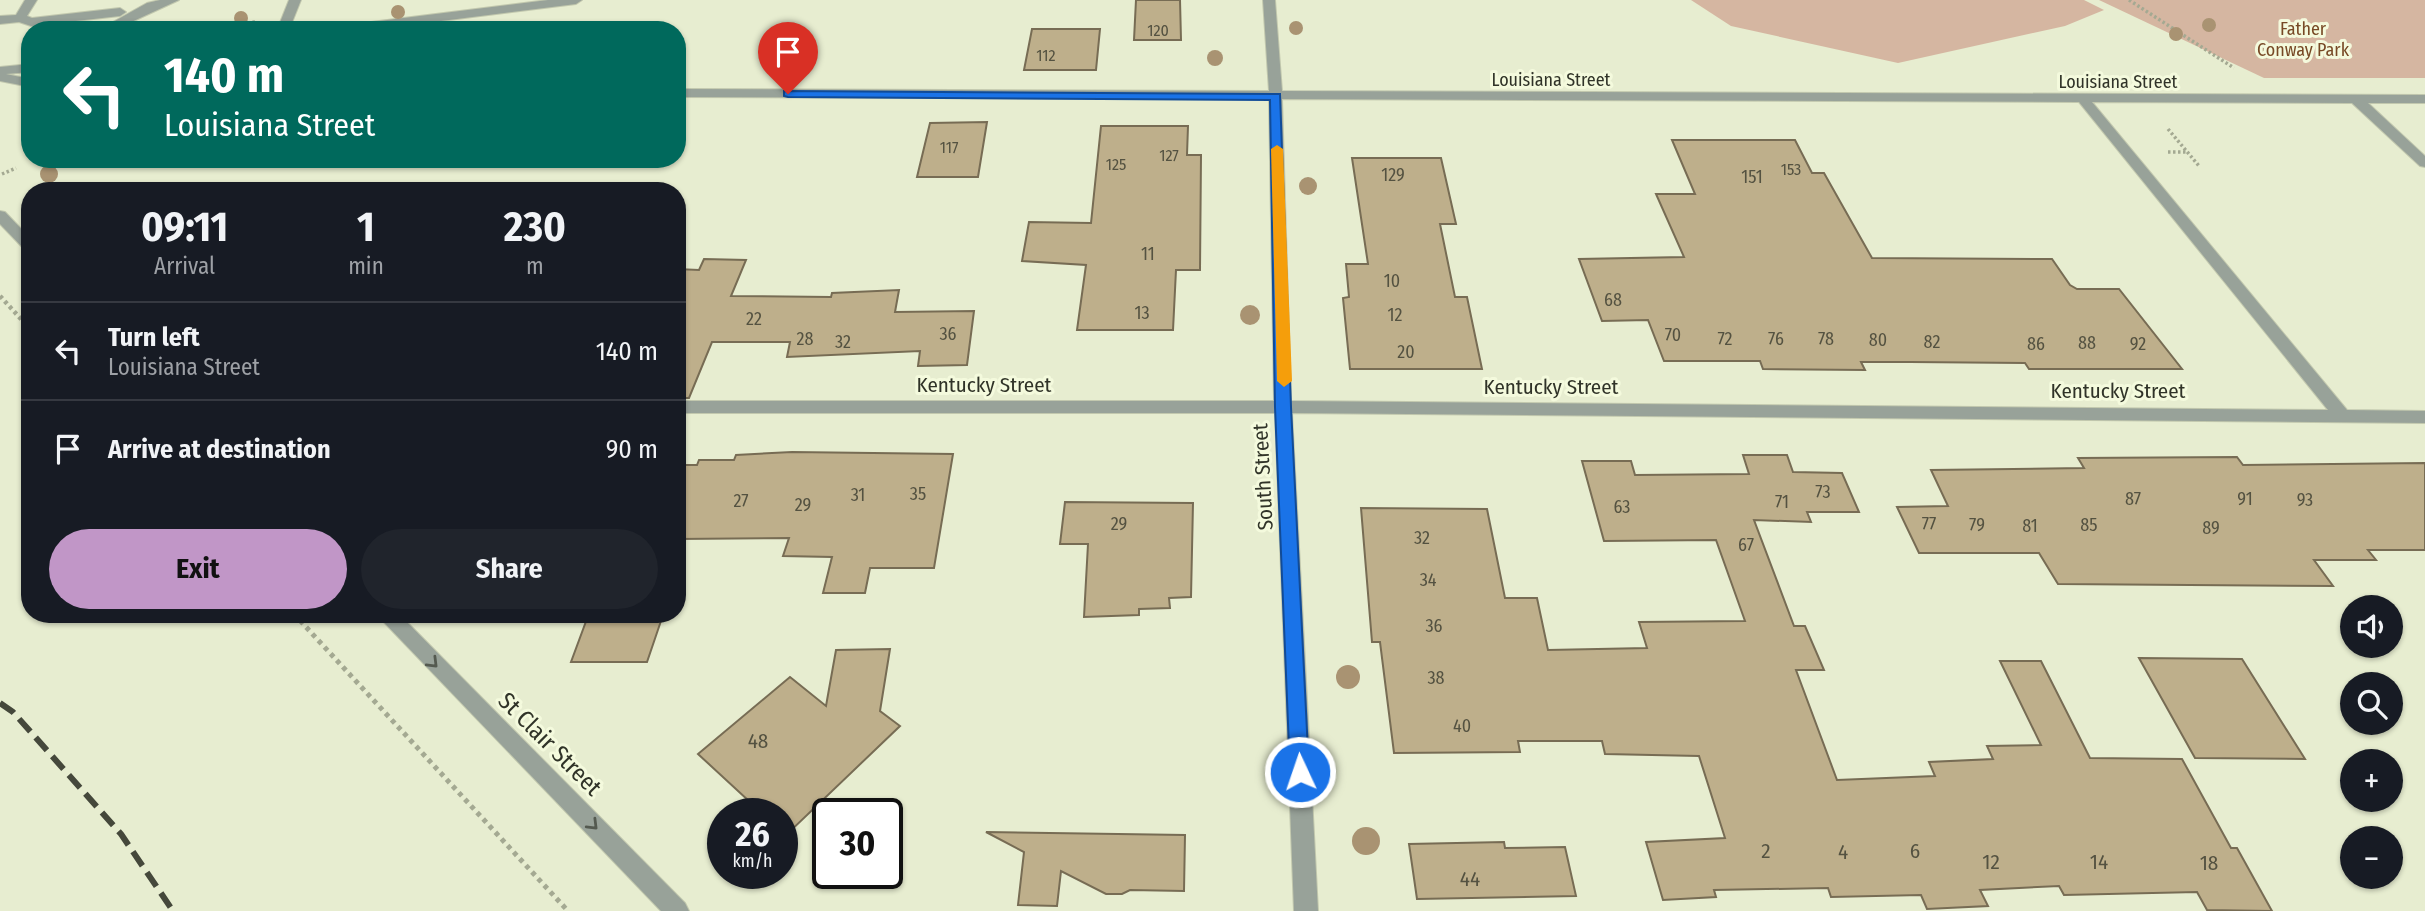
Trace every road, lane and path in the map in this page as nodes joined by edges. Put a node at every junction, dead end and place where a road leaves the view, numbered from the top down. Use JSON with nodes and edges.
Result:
{"nodes":[{"id":1,"x":31,"y":0,"type":"edge"},
{"id":2,"x":127,"y":0,"type":"edge"},
{"id":3,"x":173,"y":0,"type":"edge"},
{"id":4,"x":279,"y":0,"type":"edge"},
{"id":5,"x":576,"y":0,"type":"edge"},
{"id":6,"x":1269,"y":0,"type":"edge"},
{"id":7,"x":2129,"y":0,"type":"edge"},
{"id":8,"x":293,"y":4,"type":"edge"},
{"id":9,"x":120,"y":12,"type":"junction"},
{"id":10,"x":20,"y":18,"type":"junction"},
{"id":11,"x":0,"y":20,"type":"edge"},
{"id":12,"x":28,"y":21,"type":"edge"},
{"id":13,"x":39,"y":21,"type":"edge"},
{"id":14,"x":114,"y":21,"type":"edge"},
{"id":15,"x":122,"y":21,"type":"edge"},
{"id":16,"x":286,"y":21,"type":"edge"},
{"id":17,"x":410,"y":21,"type":"edge"},
{"id":18,"x":21,"y":69,"type":"edge"},
{"id":19,"x":0,"y":71,"type":"edge"},
{"id":20,"x":2243,"y":73,"type":"dead end"},
{"id":21,"x":0,"y":77,"type":"edge"},
{"id":22,"x":21,"y":81,"type":"edge"},
{"id":23,"x":686,"y":93,"type":"edge"},
{"id":24,"x":1276,"y":96,"type":"junction"},
{"id":25,"x":2356,"y":99,"type":"junction"},
{"id":26,"x":2425,"y":99,"type":"edge"},
{"id":27,"x":2084,"y":100,"type":"junction"},
{"id":28,"x":2163,"y":124,"type":"dead end"},
{"id":29,"x":2182,"y":152,"type":"dead end"},
{"id":30,"x":2188,"y":152,"type":"junction"},
{"id":31,"x":2425,"y":163,"type":"edge"},
{"id":32,"x":2199,"y":166,"type":"dead end"},
{"id":33,"x":16,"y":168,"type":"dead end"},
{"id":34,"x":2,"y":174,"type":"edge"},
{"id":35,"x":0,"y":215,"type":"edge"},
{"id":36,"x":21,"y":237,"type":"edge"},
{"id":37,"x":0,"y":296,"type":"edge"},
{"id":38,"x":21,"y":318,"type":"edge"},
{"id":39,"x":686,"y":407,"type":"edge"},
{"id":40,"x":1283,"y":407,"type":"junction"},
{"id":41,"x":2342,"y":415,"type":"junction"},
{"id":42,"x":2425,"y":417,"type":"edge"},
{"id":43,"x":302,"y":623,"type":"edge"},
{"id":44,"x":395,"y":623,"type":"edge"},
{"id":45,"x":568,"y":911,"type":"edge"},
{"id":46,"x":677,"y":911,"type":"edge"},
{"id":47,"x":1306,"y":911,"type":"edge"}],
"edges":[{"from":1,"to":10,"type":"street"},
{"from":2,"to":9,"type":"street"},
{"from":3,"to":15,"type":"street"},
{"from":4,"to":8,"type":"street"},
{"from":5,"to":17,"type":"street"},
{"from":6,"to":24,"type":"street","name":"South Street"},
{"from":7,"to":20,"type":"path"},
{"from":8,"to":16,"type":"street"},
{"from":9,"to":13,"type":"street"},
{"from":9,"to":14,"type":"street"},
{"from":10,"to":11,"type":"street"},
{"from":10,"to":12,"type":"street"},
{"from":18,"to":19,"type":"street"},
{"from":21,"to":22,"type":"street"},
{"from":23,"to":24,"type":"street","name":"Louisiana Street"},
{"from":24,"to":27,"type":"street","name":"Louisiana Street"},
{"from":24,"to":40,"type":"street","name":"South Street"},
{"from":25,"to":26,"type":"street","name":"Louisiana Street"},
{"from":25,"to":27,"type":"street","name":"Louisiana Street"},
{"from":25,"to":31,"type":"street"},
{"from":27,"to":41,"type":"street"},
{"from":28,"to":30,"type":"path"},
{"from":29,"to":30,"type":"path"},
{"from":30,"to":32,"type":"path"},
{"from":33,"to":34,"type":"path"},
{"from":35,"to":36,"type":"street"},
{"from":37,"to":38,"type":"path"},
{"from":39,"to":40,"type":"street","name":"Kentucky Street"},
{"from":40,"to":41,"type":"street","name":"Kentucky Street"},
{"from":40,"to":47,"type":"street","name":"South Street"},
{"from":41,"to":42,"type":"street","name":"Kentucky Street"},
{"from":43,"to":45,"type":"path"},
{"from":44,"to":46,"type":"street","name":"St Clair Street","one_way":true}]}
